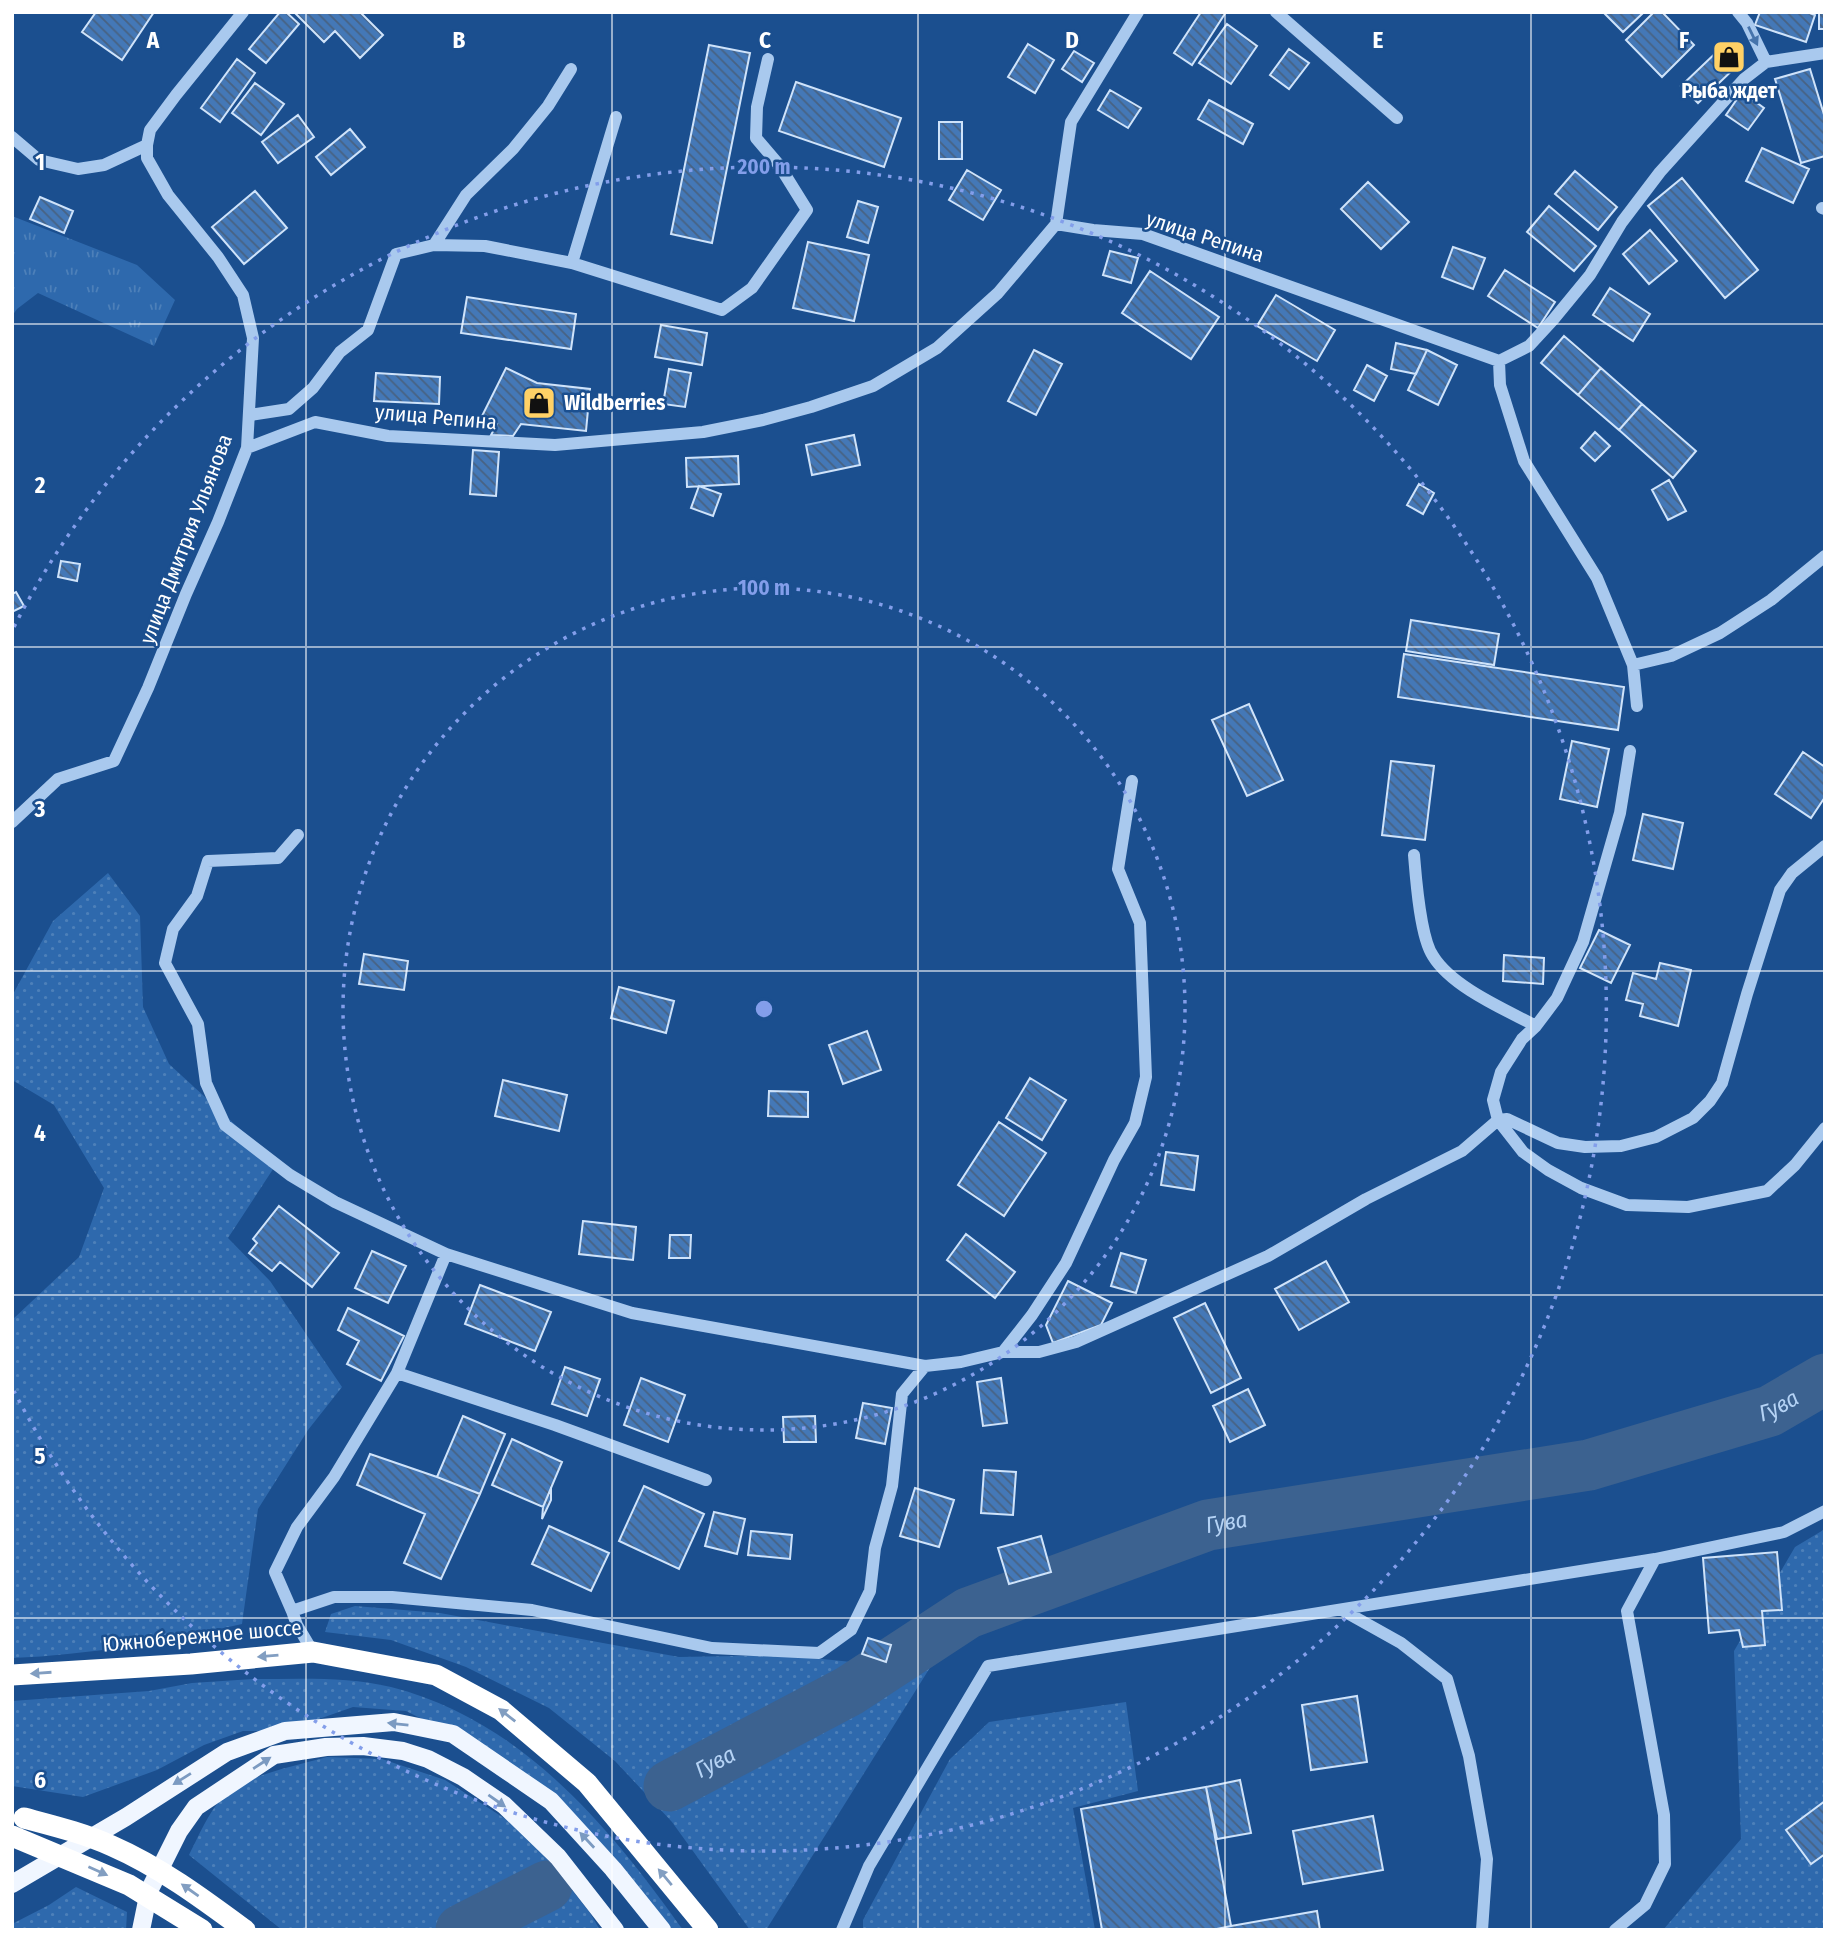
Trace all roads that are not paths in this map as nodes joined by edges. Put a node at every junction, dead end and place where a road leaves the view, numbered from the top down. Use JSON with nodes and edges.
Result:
{"nodes":[{"id":1,"x":243,"y":12,"type":"edge"},
{"id":2,"x":1138,"y":12,"type":"edge"},
{"id":3,"x":1276,"y":12,"type":"edge"},
{"id":4,"x":1738,"y":12,"type":"edge"},
{"id":5,"x":1825,"y":53,"type":"edge"},
{"id":6,"x":768,"y":59,"type":"dead end"},
{"id":7,"x":1766,"y":62,"type":"junction"},
{"id":8,"x":571,"y":69,"type":"dead end"},
{"id":9,"x":616,"y":117,"type":"dead end"},
{"id":10,"x":1397,"y":118,"type":"dead end"},
{"id":11,"x":12,"y":137,"type":"edge"},
{"id":12,"x":146,"y":145,"type":"junction"},
{"id":13,"x":1056,"y":224,"type":"junction"},
{"id":14,"x":434,"y":245,"type":"junction"},
{"id":15,"x":572,"y":263,"type":"junction"},
{"id":16,"x":1499,"y":361,"type":"junction"},
{"id":17,"x":250,"y":415,"type":"junction"},
{"id":18,"x":247,"y":448,"type":"junction"},
{"id":19,"x":1825,"y":556,"type":"edge"},
{"id":20,"x":1633,"y":664,"type":"junction"},
{"id":21,"x":1637,"y":706,"type":"dead end"},
{"id":22,"x":1630,"y":751,"type":"dead end"},
{"id":23,"x":1132,"y":781,"type":"dead end"},
{"id":24,"x":12,"y":822,"type":"edge"},
{"id":25,"x":298,"y":835,"type":"dead end"},
{"id":26,"x":1825,"y":846,"type":"edge"},
{"id":27,"x":1414,"y":855,"type":"dead end"},
{"id":28,"x":1536,"y":1026,"type":"junction"},
{"id":29,"x":1497,"y":1120,"type":"junction"},
{"id":30,"x":1825,"y":1128,"type":"edge"},
{"id":31,"x":446,"y":1254,"type":"junction"},
{"id":32,"x":1003,"y":1352,"type":"junction"},
{"id":33,"x":925,"y":1366,"type":"junction"},
{"id":34,"x":397,"y":1373,"type":"junction"},
{"id":35,"x":706,"y":1480,"type":"dead end"},
{"id":36,"x":1825,"y":1511,"type":"edge"},
{"id":37,"x":1656,"y":1559,"type":"junction"},
{"id":38,"x":1342,"y":1610,"type":"junction"},
{"id":39,"x":292,"y":1611,"type":"junction"},
{"id":40,"x":313,"y":1652,"type":"junction"},
{"id":41,"x":12,"y":1675,"type":"edge"},
{"id":42,"x":18,"y":1816,"type":"edge"},
{"id":43,"x":12,"y":1836,"type":"edge"},
{"id":44,"x":12,"y":1884,"type":"edge"},
{"id":45,"x":141,"y":1930,"type":"edge"},
{"id":46,"x":202,"y":1930,"type":"edge"},
{"id":47,"x":245,"y":1930,"type":"edge"},
{"id":48,"x":615,"y":1930,"type":"edge"},
{"id":49,"x":662,"y":1930,"type":"edge"},
{"id":50,"x":708,"y":1930,"type":"edge"},
{"id":51,"x":842,"y":1930,"type":"edge"},
{"id":52,"x":1482,"y":1930,"type":"edge"},
{"id":53,"x":1615,"y":1930,"type":"edge"}],
"edges":[{"from":1,"to":12,"type":"street"},
{"from":2,"to":13,"type":"street"},
{"from":3,"to":10,"type":"street"},
{"from":4,"to":7,"type":"street","one_way":true},
{"from":5,"to":7,"type":"street"},
{"from":6,"to":15,"type":"street"},
{"from":7,"to":16,"type":"street"},
{"from":8,"to":14,"type":"street"},
{"from":9,"to":15,"type":"street"},
{"from":11,"to":12,"type":"street"},
{"from":12,"to":17,"type":"street","name":"улица Дмитрия Ульянова"},
{"from":13,"to":16,"type":"street","name":"улица Репина"},
{"from":13,"to":18,"type":"street","name":"улица Репина"},
{"from":14,"to":15,"type":"street"},
{"from":14,"to":17,"type":"street"},
{"from":16,"to":20,"type":"street"},
{"from":17,"to":18,"type":"street","name":"улица Дмитрия Ульянова"},
{"from":18,"to":24,"type":"street","name":"улица Дмитрия Ульянова"},
{"from":19,"to":20,"type":"street"},
{"from":20,"to":21,"type":"street"},
{"from":22,"to":28,"type":"street"},
{"from":23,"to":32,"type":"street"},
{"from":25,"to":31,"type":"street"},
{"from":26,"to":29,"type":"street"},
{"from":27,"to":28,"type":"street"},
{"from":28,"to":29,"type":"street"},
{"from":29,"to":30,"type":"street"},
{"from":29,"to":32,"type":"street"},
{"from":31,"to":33,"type":"street"},
{"from":31,"to":34,"type":"street"},
{"from":32,"to":33,"type":"street"},
{"from":33,"to":39,"type":"street"},
{"from":34,"to":35,"type":"street"},
{"from":34,"to":39,"type":"street"},
{"from":36,"to":37,"type":"street"},
{"from":37,"to":38,"type":"street"},
{"from":37,"to":53,"type":"street"},
{"from":38,"to":51,"type":"street"},
{"from":38,"to":52,"type":"street"},
{"from":39,"to":40,"type":"street"},
{"from":40,"to":41,"type":"highway","name":"Южнобережное шоссе","one_way":true},
{"from":50,"to":40,"type":"highway","name":"Южнобережное шоссе","one_way":true},
{"from":47,"to":42,"type":"highway","one_way":true,"bridge":true},
{"from":43,"to":46,"type":"highway","one_way":true,"bridge":true},
{"from":49,"to":44,"type":"main road","one_way":true},
{"from":45,"to":48,"type":"main road","one_way":true}]}
